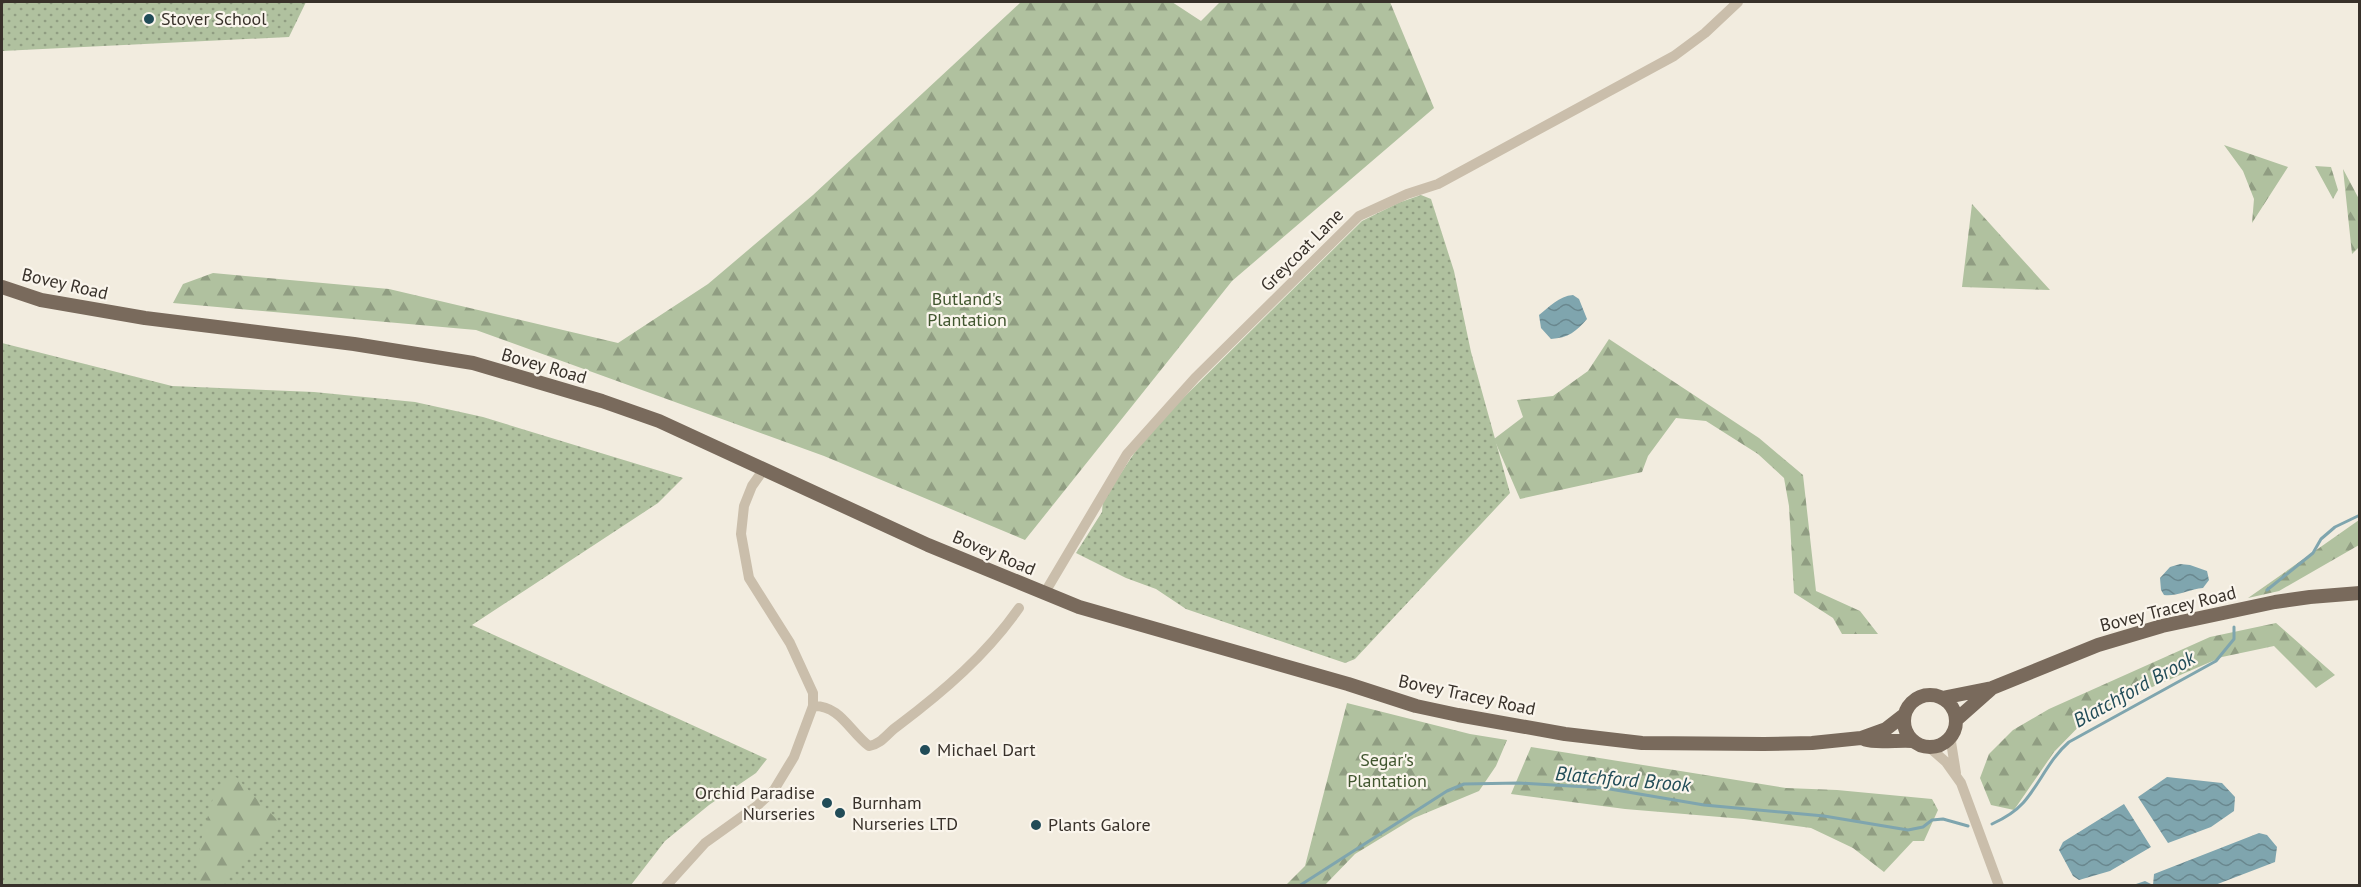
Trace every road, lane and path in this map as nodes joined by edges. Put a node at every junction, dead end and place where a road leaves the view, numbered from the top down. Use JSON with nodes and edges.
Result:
{"nodes":[{"id":1,"x":1738,"y":2,"type":"edge"},
{"id":2,"x":2,"y":287,"type":"edge"},
{"id":3,"x":764,"y":469,"type":"junction"},
{"id":4,"x":2360,"y":593,"type":"edge"},
{"id":5,"x":1044,"y":594,"type":"junction"},
{"id":6,"x":1019,"y":608,"type":"dead end"},
{"id":7,"x":1992,"y":688,"type":"junction"},
{"id":8,"x":1942,"y":698,"type":"junction"},
{"id":9,"x":813,"y":706,"type":"junction"},
{"id":10,"x":1904,"y":715,"type":"junction"},
{"id":11,"x":1956,"y":720,"type":"junction"},
{"id":12,"x":1953,"y":735,"type":"junction"},
{"id":13,"x":1861,"y":738,"type":"junction"},
{"id":14,"x":1912,"y":741,"type":"junction"},
{"id":15,"x":1930,"y":748,"type":"junction"},
{"id":16,"x":1956,"y":773,"type":"junction"},
{"id":17,"x":666,"y":885,"type":"edge"},
{"id":18,"x":1999,"y":885,"type":"edge"}],
"edges":[{"from":1,"to":5,"type":"street","name":"Greycoat Lane"},
{"from":2,"to":3,"type":"main road","name":"Bovey Road"},
{"from":3,"to":5,"type":"main road","name":"Bovey Road"},
{"from":3,"to":9,"type":"street"},
{"from":4,"to":7,"type":"main road","name":"Bovey Tracey Road"},
{"from":5,"to":13,"type":"main road","name":"Bovey Tracey Road"},
{"from":6,"to":9,"type":"street"},
{"from":7,"to":8,"type":"main road","name":"Bovey Tracey Road"},
{"from":7,"to":11,"type":"main road","name":"Bovey Tracey Road"},
{"from":8,"to":10,"type":"main road"},
{"from":8,"to":11,"type":"main road"},
{"from":9,"to":17,"type":"street"},
{"from":10,"to":13,"type":"main road","name":"Bovey Tracey Road"},
{"from":10,"to":14,"type":"main road"},
{"from":11,"to":12,"type":"main road"},
{"from":12,"to":15,"type":"main road"},
{"from":12,"to":16,"type":"street"},
{"from":13,"to":14,"type":"main road","name":"Bovey Tracey Road"},
{"from":14,"to":15,"type":"main road"},
{"from":15,"to":16,"type":"street"},
{"from":16,"to":18,"type":"street"}]}
